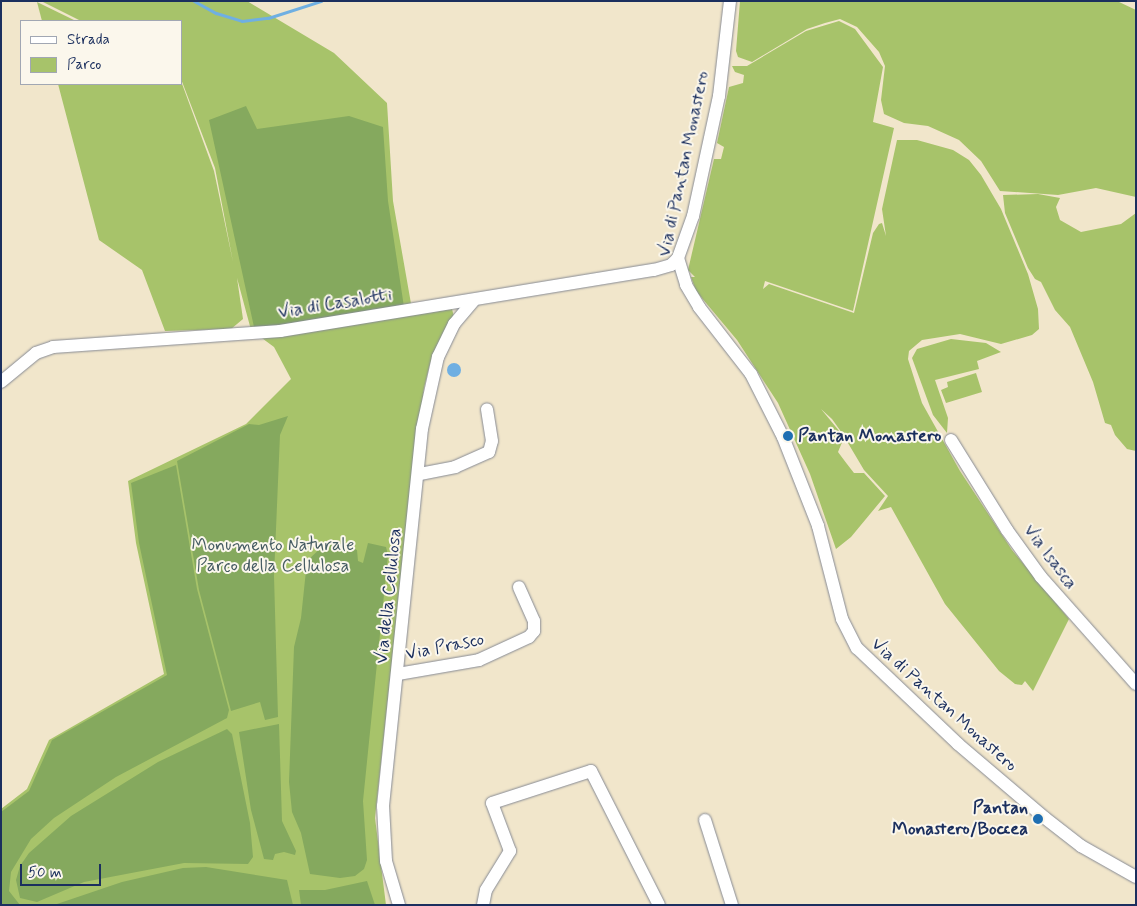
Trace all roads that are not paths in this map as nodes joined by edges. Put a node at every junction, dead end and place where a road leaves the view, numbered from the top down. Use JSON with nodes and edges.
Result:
{"nodes":[{"id":1,"x":730,"y":1,"type":"edge"},
{"id":2,"x":678,"y":258,"type":"junction"},
{"id":3,"x":472,"y":301,"type":"junction"},
{"id":4,"x":1,"y":382,"type":"edge"},
{"id":5,"x":487,"y":409,"type":"dead end"},
{"id":6,"x":951,"y":440,"type":"dead end"},
{"id":7,"x":420,"y":474,"type":"junction"},
{"id":8,"x":519,"y":587,"type":"dead end"},
{"id":9,"x":398,"y":674,"type":"junction"},
{"id":10,"x":1136,"y":684,"type":"edge"},
{"id":11,"x":705,"y":820,"type":"dead end"},
{"id":12,"x":1136,"y":877,"type":"edge"},
{"id":13,"x":399,"y":905,"type":"edge"},
{"id":14,"x":483,"y":905,"type":"edge"},
{"id":15,"x":659,"y":905,"type":"edge"},
{"id":16,"x":732,"y":905,"type":"edge"}],
"edges":[{"from":1,"to":2,"type":"street","name":"Via di Pantan Monastero"},
{"from":2,"to":3,"type":"street","name":"Via di Casalotti"},
{"from":2,"to":12,"type":"street","name":"Via di Pantan Monastero"},
{"from":3,"to":4,"type":"street","name":"Via di Casalotti"},
{"from":3,"to":7,"type":"street","name":"Via della Cellulosa"},
{"from":5,"to":7,"type":"street"},
{"from":6,"to":10,"type":"street","name":"Via Isasca"},
{"from":7,"to":9,"type":"street","name":"Via della Cellulosa"},
{"from":8,"to":9,"type":"street","name":"Via Prasco"},
{"from":9,"to":13,"type":"street","name":"Via della Cellulosa"},
{"from":11,"to":16,"type":"street"},
{"from":14,"to":15,"type":"street"}]}
